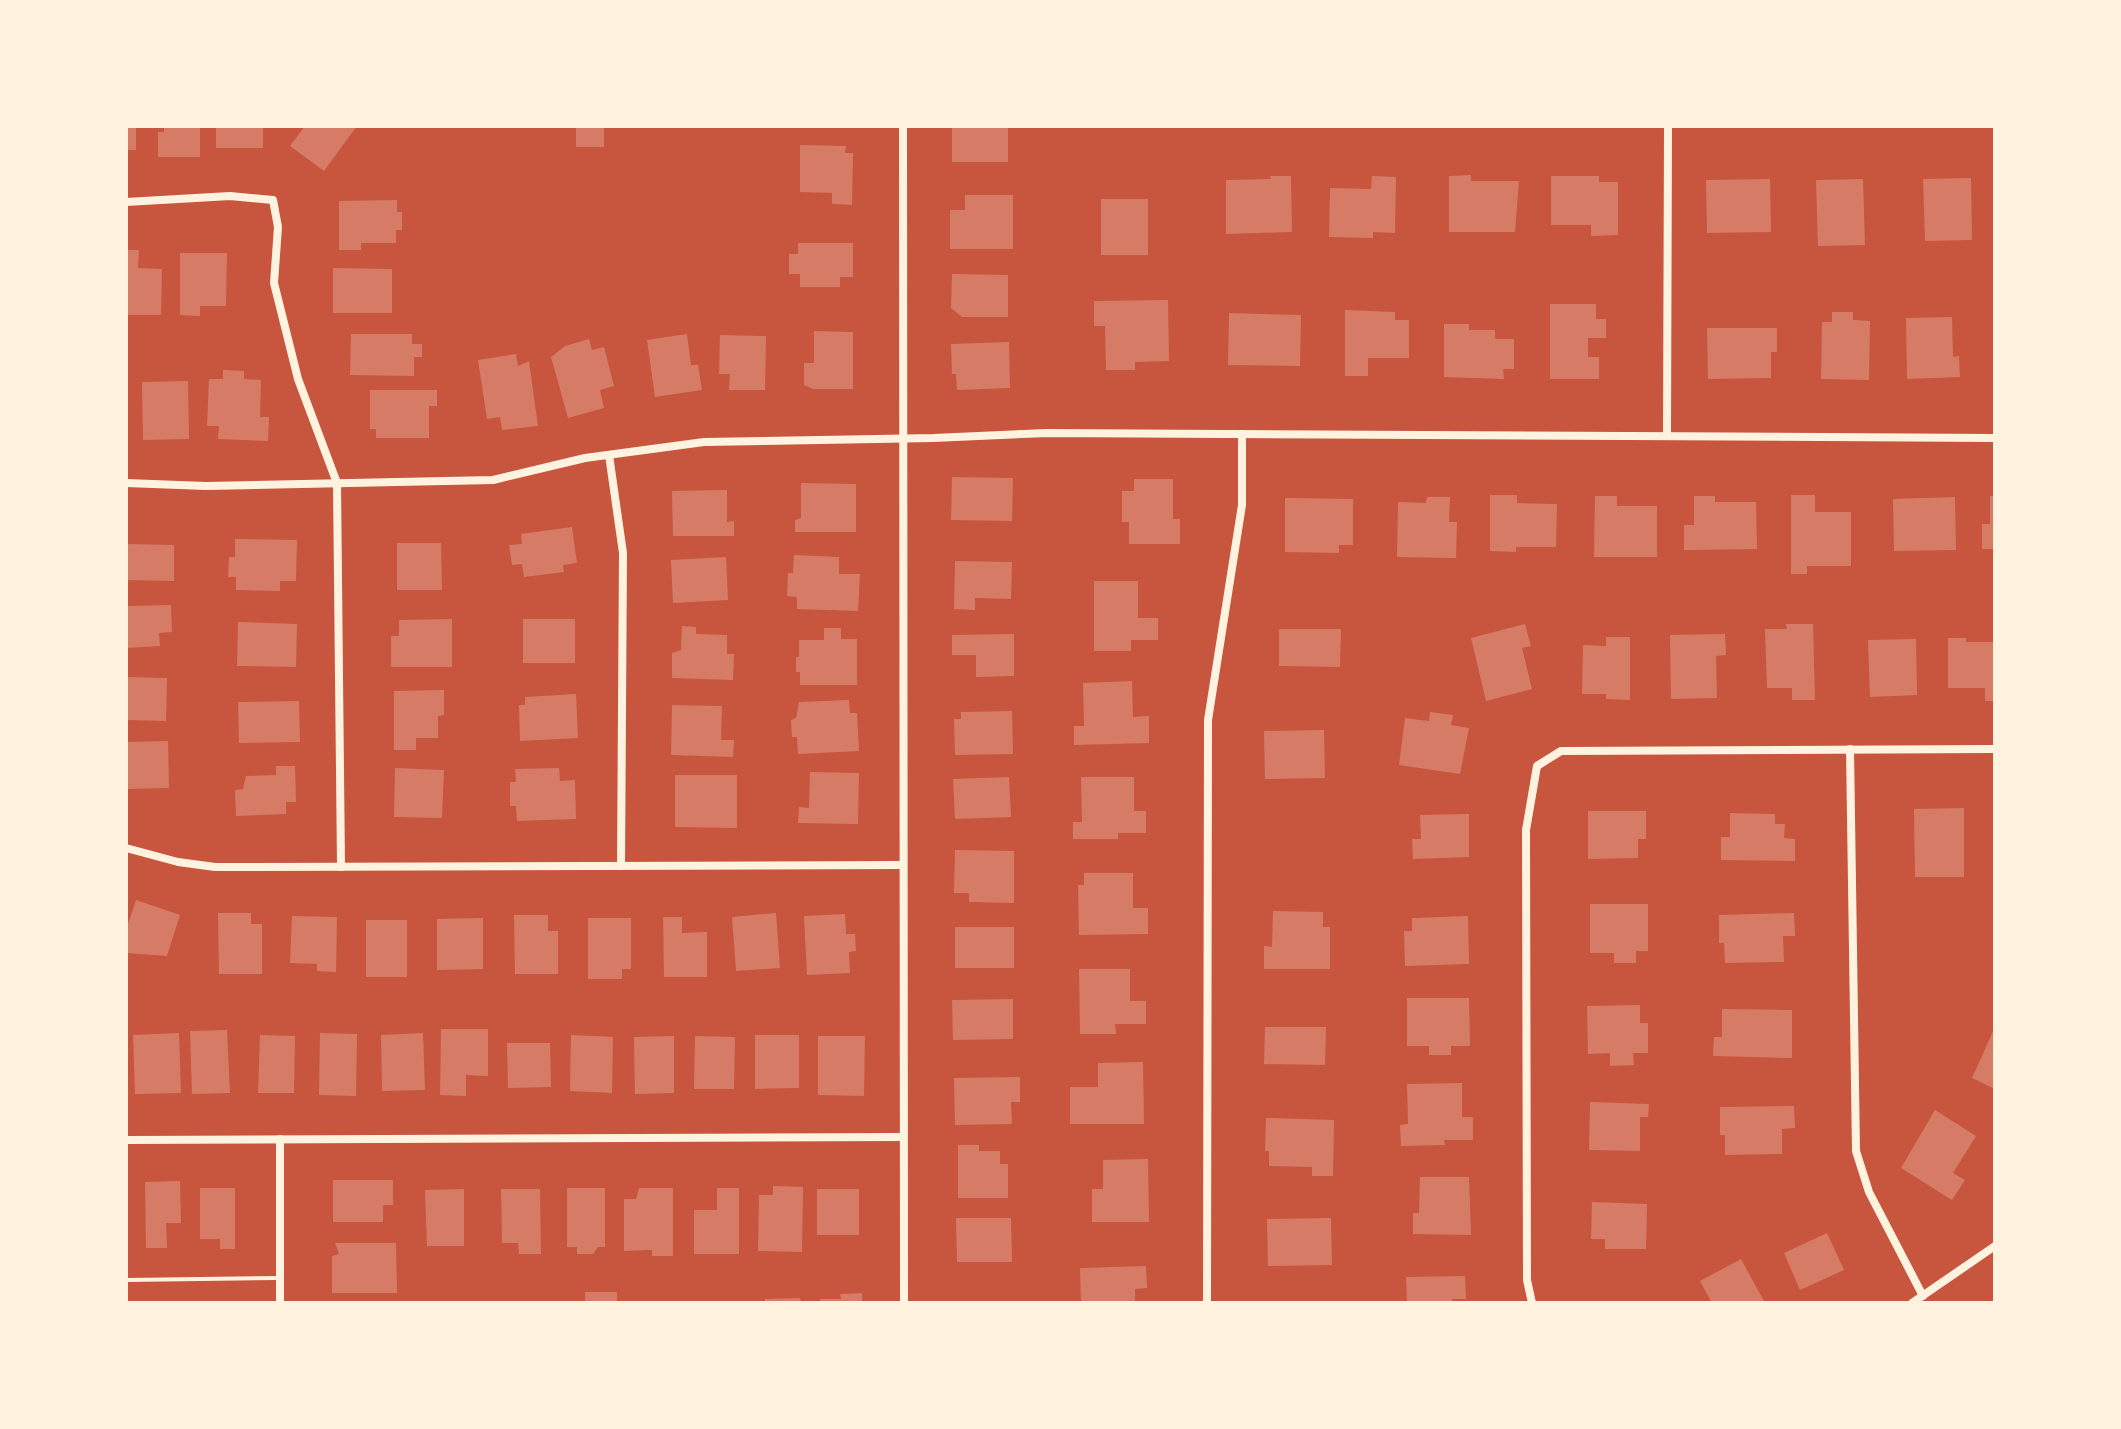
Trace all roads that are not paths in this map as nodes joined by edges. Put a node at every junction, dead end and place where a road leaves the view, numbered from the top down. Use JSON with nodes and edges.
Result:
{"nodes":[{"id":1,"x":903,"y":126,"type":"edge"},
{"id":2,"x":1668,"y":126,"type":"edge"},
{"id":3,"x":126,"y":202,"type":"edge"},
{"id":4,"x":1242,"y":434,"type":"junction"},
{"id":5,"x":1667,"y":436,"type":"junction"},
{"id":6,"x":906,"y":438,"type":"junction"},
{"id":7,"x":1995,"y":438,"type":"edge"},
{"id":8,"x":609,"y":455,"type":"junction"},
{"id":9,"x":126,"y":483,"type":"edge"},
{"id":10,"x":337,"y":483,"type":"junction"},
{"id":11,"x":1850,"y":749,"type":"junction"},
{"id":12,"x":1995,"y":749,"type":"edge"},
{"id":13,"x":126,"y":848,"type":"edge"},
{"id":14,"x":902,"y":865,"type":"junction"},
{"id":15,"x":621,"y":866,"type":"junction"},
{"id":16,"x":341,"y":867,"type":"junction"},
{"id":17,"x":903,"y":1137,"type":"junction"},
{"id":18,"x":280,"y":1139,"type":"junction"},
{"id":19,"x":126,"y":1140,"type":"edge"},
{"id":20,"x":1995,"y":1246,"type":"edge"},
{"id":21,"x":280,"y":1278,"type":"junction"},
{"id":22,"x":126,"y":1280,"type":"edge"},
{"id":23,"x":1923,"y":1296,"type":"junction"},
{"id":24,"x":280,"y":1303,"type":"edge"},
{"id":25,"x":904,"y":1303,"type":"edge"},
{"id":26,"x":1207,"y":1303,"type":"edge"},
{"id":27,"x":1532,"y":1303,"type":"edge"},
{"id":28,"x":1912,"y":1303,"type":"edge"}],
"edges":[{"from":1,"to":6,"type":"street"},
{"from":2,"to":5,"type":"street"},
{"from":3,"to":10,"type":"street"},
{"from":4,"to":5,"type":"street"},
{"from":4,"to":6,"type":"street"},
{"from":4,"to":26,"type":"street"},
{"from":5,"to":7,"type":"street"},
{"from":6,"to":8,"type":"street"},
{"from":6,"to":14,"type":"street"},
{"from":8,"to":10,"type":"street"},
{"from":8,"to":15,"type":"street"},
{"from":9,"to":10,"type":"street"},
{"from":10,"to":16,"type":"street"},
{"from":11,"to":12,"type":"street"},
{"from":11,"to":23,"type":"street"},
{"from":11,"to":27,"type":"street"},
{"from":13,"to":16,"type":"street"},
{"from":14,"to":15,"type":"street"},
{"from":14,"to":17,"type":"street"},
{"from":15,"to":16,"type":"street"},
{"from":17,"to":18,"type":"street"},
{"from":17,"to":25,"type":"street"},
{"from":18,"to":19,"type":"street"},
{"from":18,"to":21,"type":"street"},
{"from":20,"to":23,"type":"street"},
{"from":21,"to":22,"type":"lane"},
{"from":21,"to":24,"type":"street"},
{"from":23,"to":28,"type":"street"}]}
